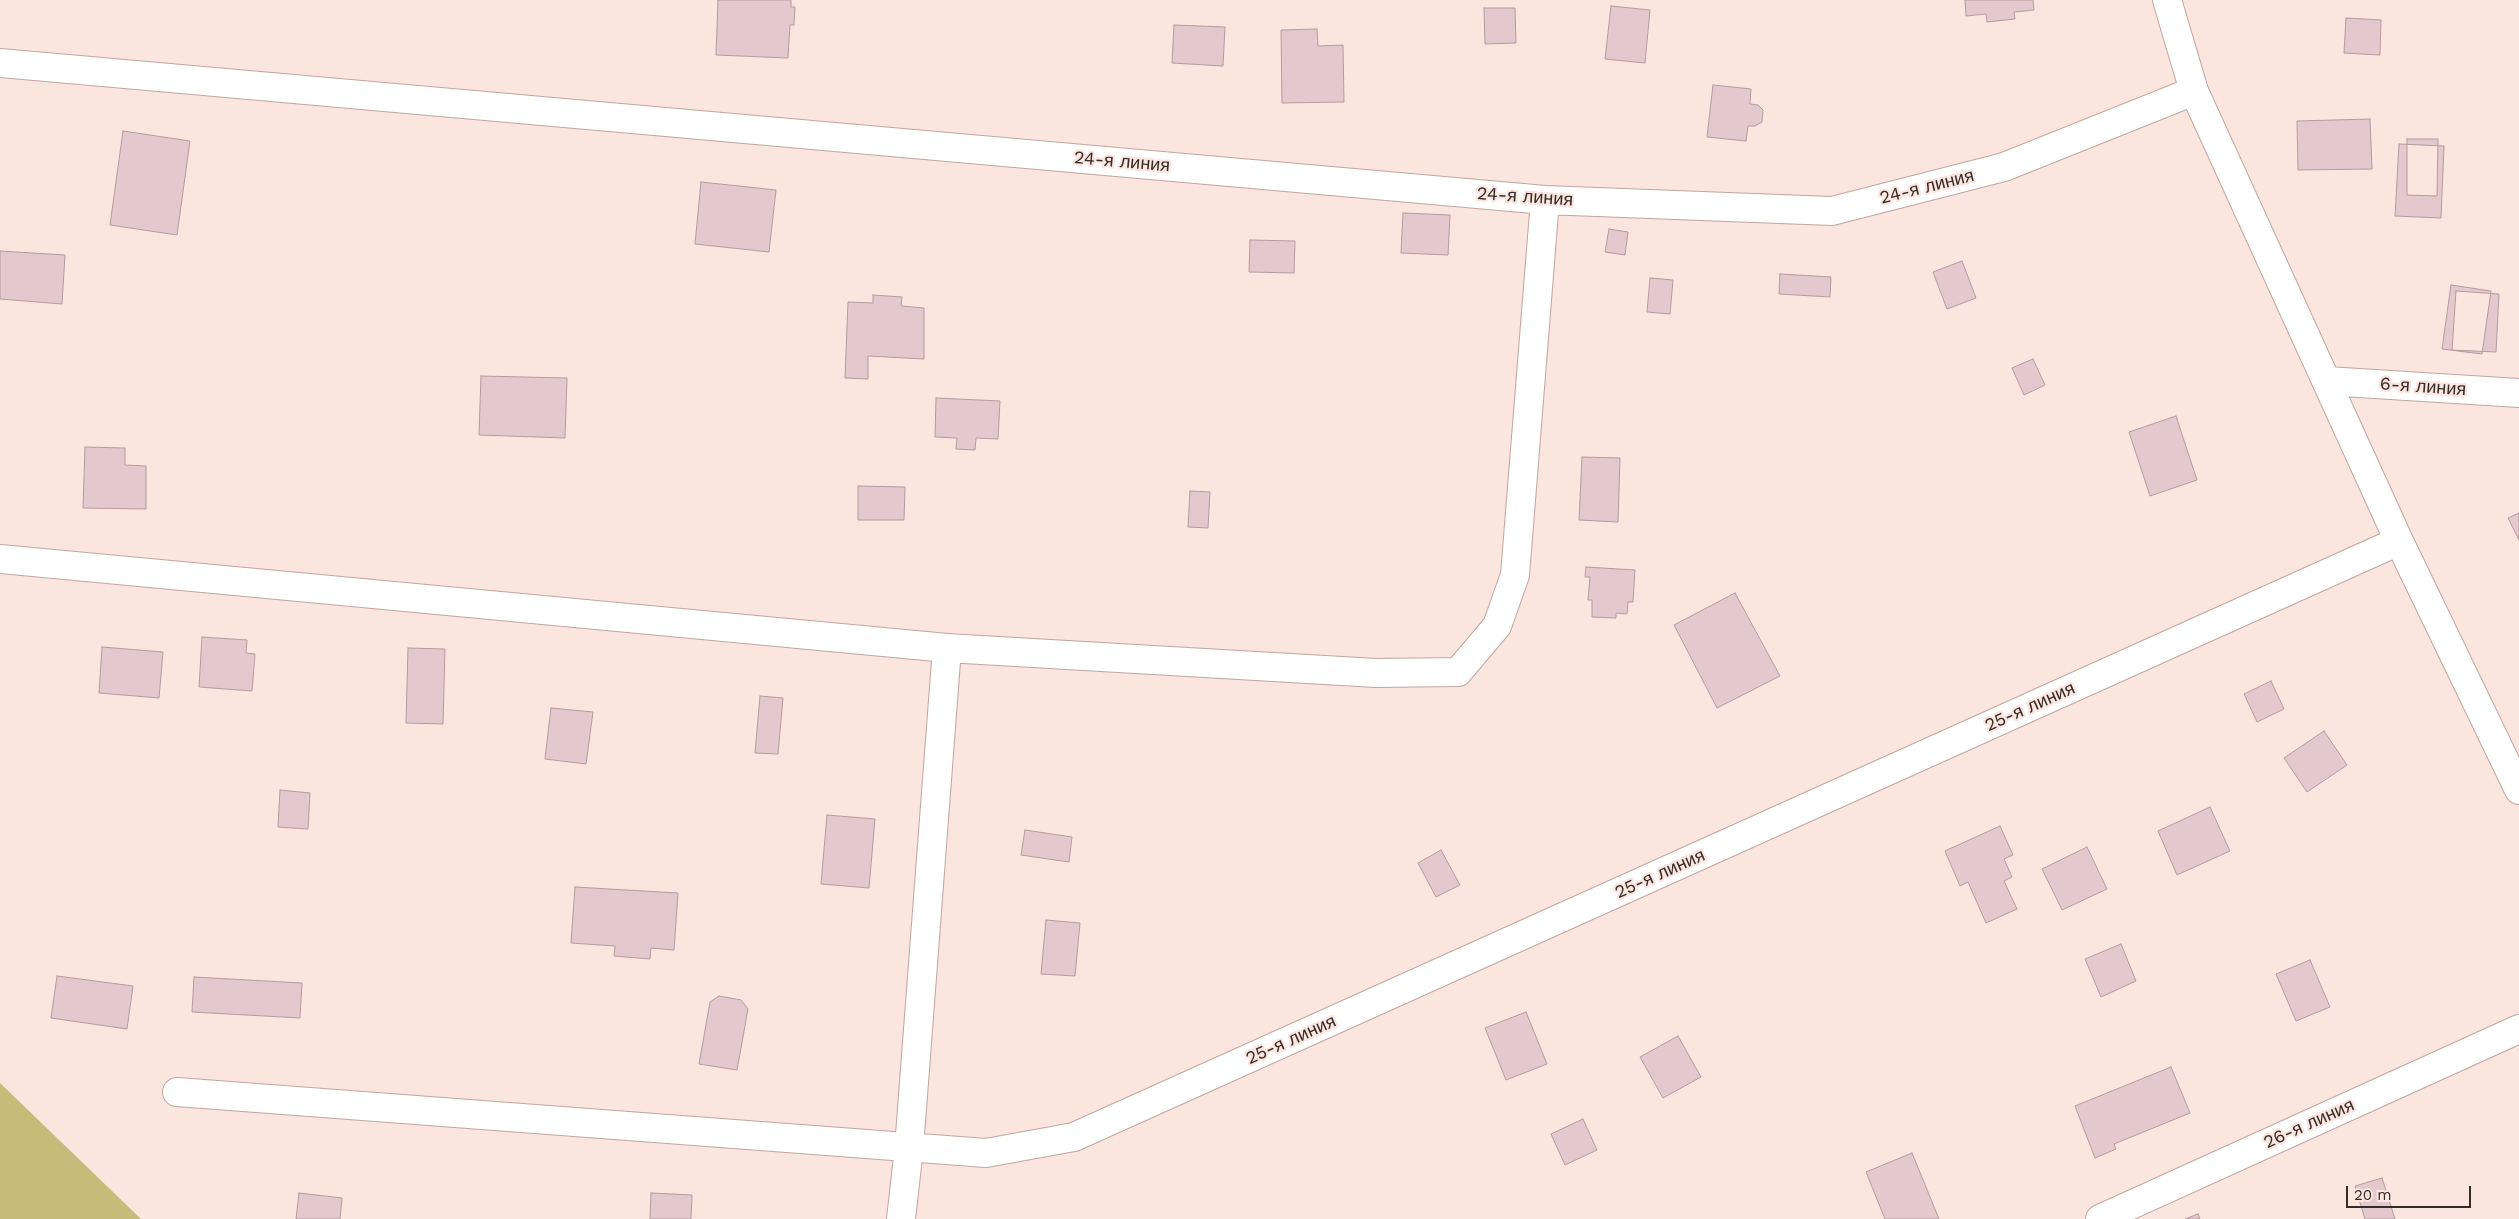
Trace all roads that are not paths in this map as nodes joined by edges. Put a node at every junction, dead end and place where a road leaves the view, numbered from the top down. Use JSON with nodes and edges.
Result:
{"nodes":[{"id":1,"x":2168,"y":0,"type":"edge"},
{"id":2,"x":0,"y":63,"type":"edge"},
{"id":3,"x":2194,"y":91,"type":"junction"},
{"id":4,"x":1544,"y":200,"type":"junction"},
{"id":5,"x":2327,"y":381,"type":"junction"},
{"id":6,"x":2519,"y":393,"type":"edge"},
{"id":7,"x":2399,"y":541,"type":"junction"},
{"id":8,"x":0,"y":559,"type":"edge"},
{"id":9,"x":947,"y":648,"type":"junction"},
{"id":10,"x":2519,"y":790,"type":"edge"},
{"id":11,"x":2519,"y":1029,"type":"edge"},
{"id":12,"x":177,"y":1092,"type":"dead end"},
{"id":13,"x":909,"y":1148,"type":"junction"},
{"id":14,"x":901,"y":1219,"type":"edge"},
{"id":15,"x":2100,"y":1219,"type":"edge"}],
"edges":[{"from":1,"to":3,"type":"street"},
{"from":2,"to":4,"type":"street","name":"24-я линия"},
{"from":3,"to":4,"type":"street","name":"24-я линия"},
{"from":3,"to":5,"type":"street"},
{"from":4,"to":9,"type":"street"},
{"from":5,"to":6,"type":"street","name":"6-я линия"},
{"from":5,"to":7,"type":"street"},
{"from":7,"to":10,"type":"street"},
{"from":7,"to":13,"type":"street","name":"25-я линия"},
{"from":8,"to":9,"type":"street"},
{"from":9,"to":13,"type":"street"},
{"from":11,"to":15,"type":"street","name":"26-я линия"},
{"from":12,"to":13,"type":"street","name":"25-я линия"},
{"from":13,"to":14,"type":"street"}]}
